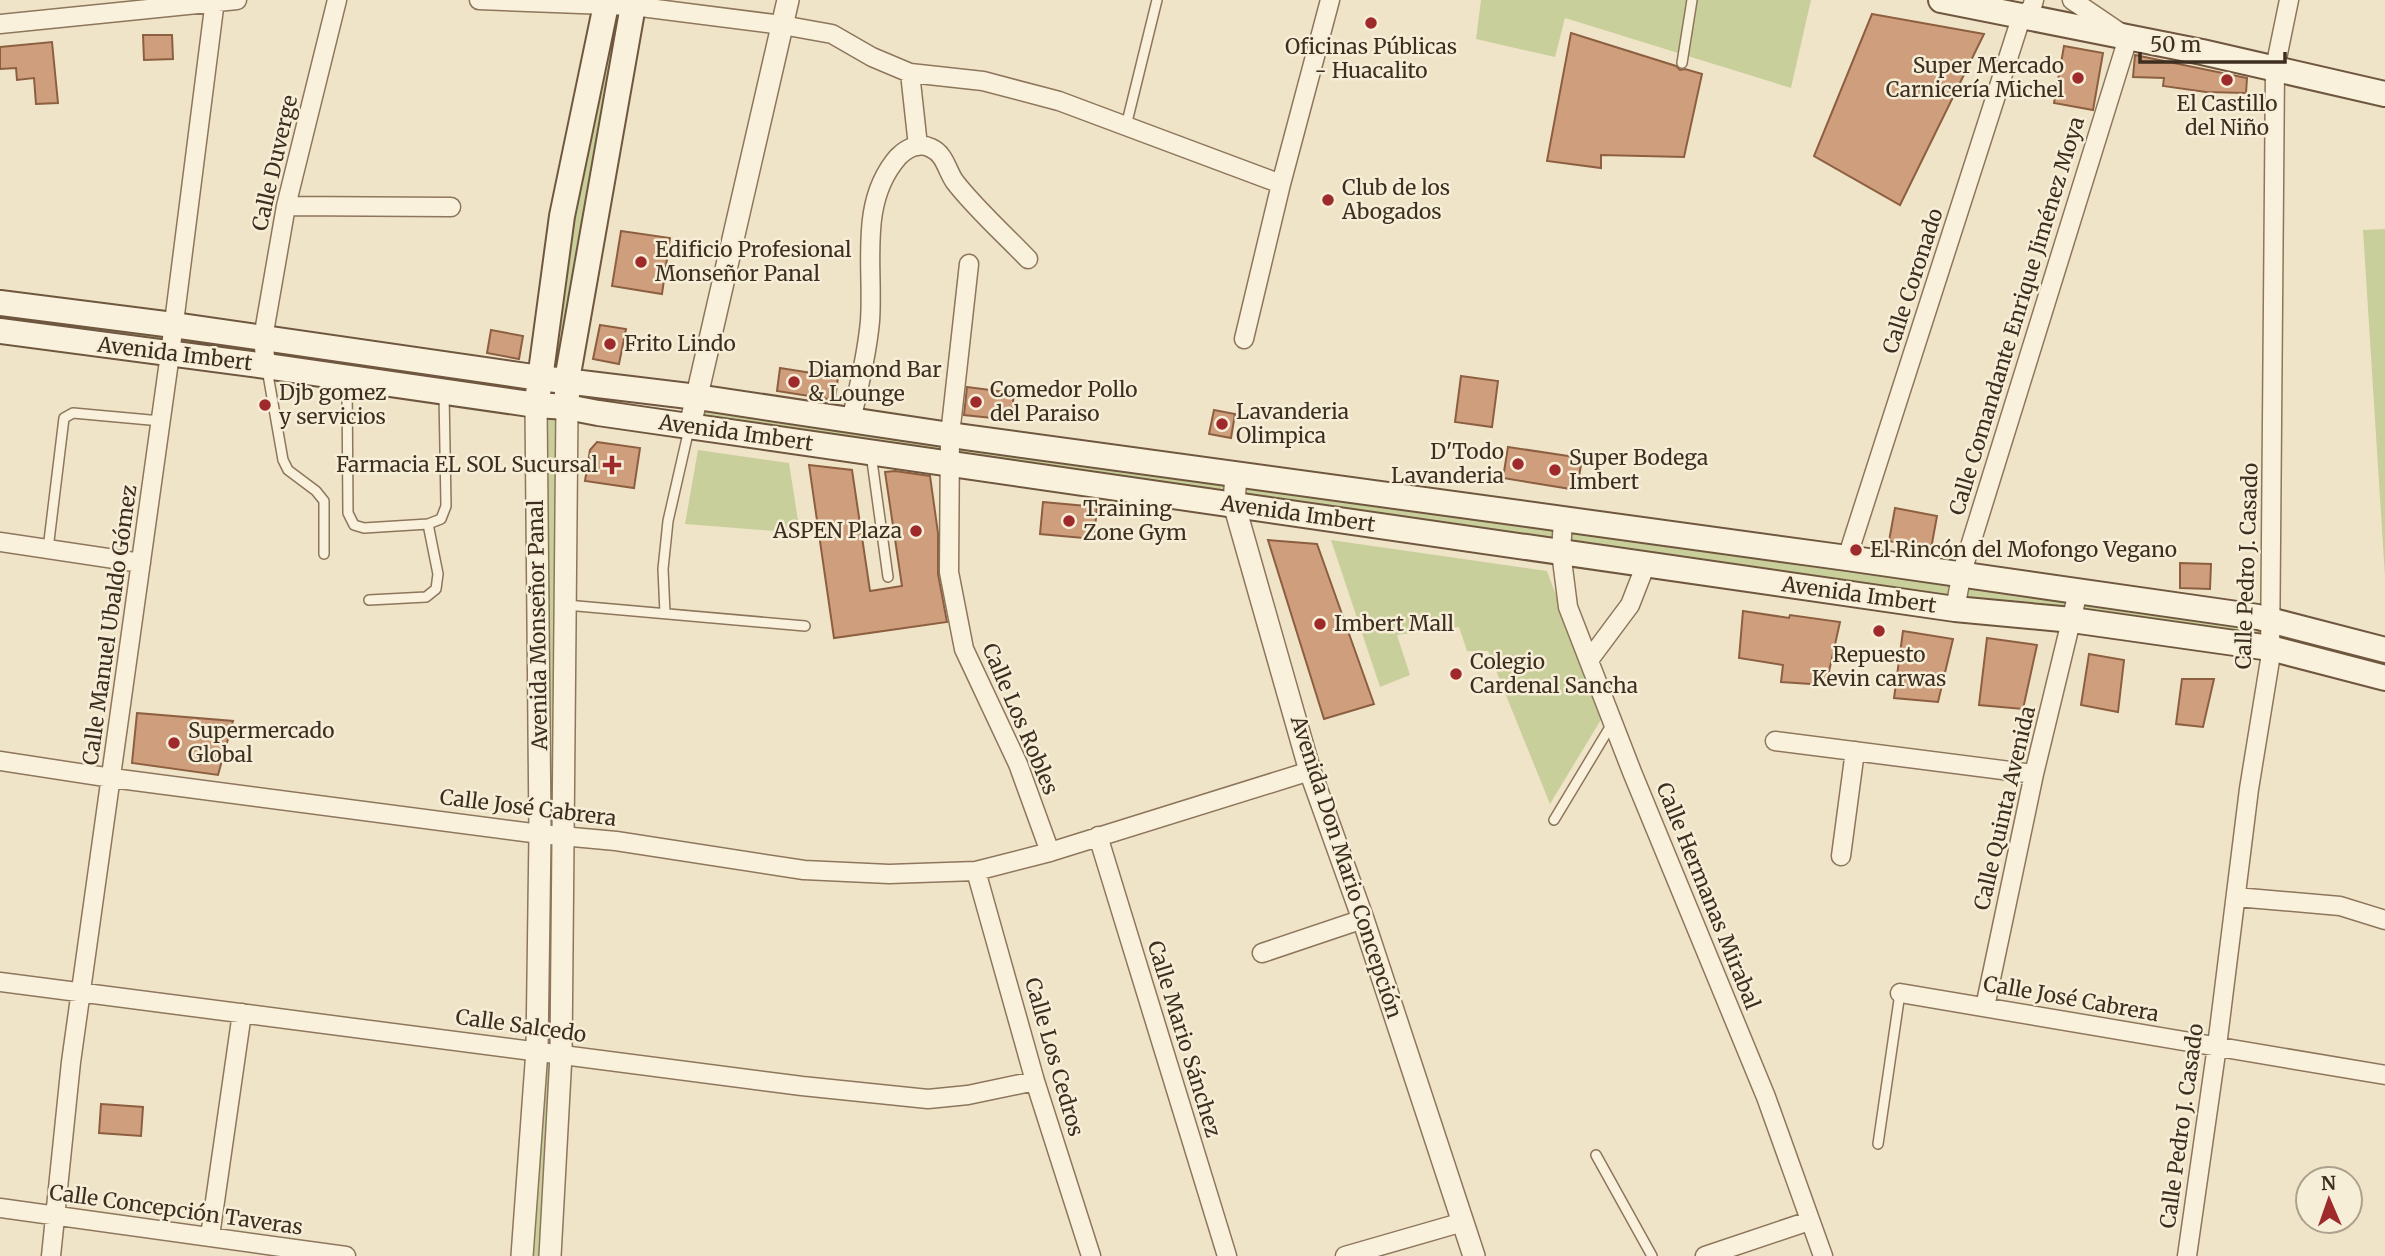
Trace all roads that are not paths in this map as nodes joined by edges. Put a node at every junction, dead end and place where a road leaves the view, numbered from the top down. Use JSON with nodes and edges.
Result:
{"nodes":[{"id":1,"x":237,"y":0,"type":"edge"},
{"id":2,"x":337,"y":0,"type":"edge"},
{"id":3,"x":479,"y":0,"type":"edge"},
{"id":4,"x":788,"y":0,"type":"edge"},
{"id":5,"x":1157,"y":0,"type":"edge"},
{"id":6,"x":1330,"y":0,"type":"edge"},
{"id":7,"x":1692,"y":0,"type":"edge"},
{"id":8,"x":1941,"y":0,"type":"edge"},
{"id":9,"x":2072,"y":0,"type":"edge"},
{"id":10,"x":2289,"y":0,"type":"edge"},
{"id":11,"x":214,"y":1,"type":"edge"},
{"id":12,"x":607,"y":2,"type":"edge"},
{"id":13,"x":633,"y":3,"type":"edge"},
{"id":14,"x":2028,"y":9,"type":"edge"},
{"id":15,"x":0,"y":23,"type":"edge"},
{"id":16,"x":782,"y":25,"type":"junction"},
{"id":17,"x":2127,"y":38,"type":"junction"},
{"id":18,"x":1682,"y":63,"type":"dead end"},
{"id":19,"x":2275,"y":68,"type":"junction"},
{"id":20,"x":910,"y":73,"type":"junction"},
{"id":21,"x":2385,"y":94,"type":"edge"},
{"id":22,"x":1126,"y":126,"type":"junction"},
{"id":23,"x":918,"y":146,"type":"junction"},
{"id":24,"x":1281,"y":184,"type":"junction"},
{"id":25,"x":286,"y":206,"type":"junction"},
{"id":26,"x":451,"y":207,"type":"dead end"},
{"id":27,"x":1028,"y":259,"type":"dead end"},
{"id":28,"x":970,"y":264,"type":"dead end"},
{"id":29,"x":0,"y":303,"type":"edge"},
{"id":30,"x":173,"y":325,"type":"junction"},
{"id":31,"x":0,"y":331,"type":"edge"},
{"id":32,"x":263,"y":338,"type":"junction"},
{"id":33,"x":1244,"y":339,"type":"dead end"},
{"id":34,"x":170,"y":354,"type":"junction"},
{"id":35,"x":266,"y":366,"type":"junction"},
{"id":36,"x":540,"y":378,"type":"junction"},
{"id":37,"x":347,"y":379,"type":"junction"},
{"id":38,"x":567,"y":380,"type":"junction"},
{"id":39,"x":444,"y":393,"type":"junction"},
{"id":40,"x":697,"y":397,"type":"junction"},
{"id":41,"x":536,"y":405,"type":"junction"},
{"id":42,"x":567,"y":407,"type":"junction"},
{"id":43,"x":852,"y":420,"type":"junction"},
{"id":44,"x":161,"y":421,"type":"junction"},
{"id":45,"x":690,"y":426,"type":"junction"},
{"id":46,"x":950,"y":435,"type":"junction"},
{"id":47,"x":871,"y":452,"type":"junction"},
{"id":48,"x":949,"y":463,"type":"junction"},
{"id":49,"x":1236,"y":474,"type":"junction"},
{"id":50,"x":1234,"y":504,"type":"junction"},
{"id":51,"x":1563,"y":520,"type":"junction"},
{"id":52,"x":428,"y":524,"type":"junction"},
{"id":53,"x":0,"y":542,"type":"edge"},
{"id":54,"x":48,"y":549,"type":"junction"},
{"id":55,"x":1560,"y":552,"type":"junction"},
{"id":56,"x":324,"y":554,"type":"dead end"},
{"id":57,"x":1847,"y":558,"type":"junction"},
{"id":58,"x":141,"y":563,"type":"junction"},
{"id":59,"x":1646,"y":564,"type":"junction"},
{"id":60,"x":1961,"y":576,"type":"junction"},
{"id":61,"x":888,"y":577,"type":"dead end"},
{"id":62,"x":2078,"y":592,"type":"junction"},
{"id":63,"x":369,"y":600,"type":"dead end"},
{"id":64,"x":565,"y":604,"type":"junction"},
{"id":65,"x":1955,"y":609,"type":"junction"},
{"id":66,"x":665,"y":613,"type":"junction"},
{"id":67,"x":2072,"y":620,"type":"junction"},
{"id":68,"x":2271,"y":620,"type":"junction"},
{"id":69,"x":805,"y":626,"type":"dead end"},
{"id":70,"x":2270,"y":648,"type":"junction"},
{"id":71,"x":2385,"y":649,"type":"edge"},
{"id":72,"x":1589,"y":660,"type":"junction"},
{"id":73,"x":2385,"y":678,"type":"edge"},
{"id":74,"x":1614,"y":721,"type":"junction"},
{"id":75,"x":1775,"y":741,"type":"dead end"},
{"id":76,"x":1855,"y":751,"type":"junction"},
{"id":77,"x":0,"y":761,"type":"edge"},
{"id":78,"x":1310,"y":771,"type":"junction"},
{"id":79,"x":2034,"y":774,"type":"junction"},
{"id":80,"x":112,"y":778,"type":"junction"},
{"id":81,"x":1554,"y":820,"type":"dead end"},
{"id":82,"x":540,"y":834,"type":"junction"},
{"id":83,"x":564,"y":836,"type":"junction"},
{"id":84,"x":1098,"y":836,"type":"junction"},
{"id":85,"x":1049,"y":852,"type":"junction"},
{"id":86,"x":1841,"y":856,"type":"dead end"},
{"id":87,"x":976,"y":870,"type":"junction"},
{"id":88,"x":2236,"y":897,"type":"junction"},
{"id":89,"x":1363,"y":919,"type":"junction"},
{"id":90,"x":2385,"y":920,"type":"edge"},
{"id":91,"x":1262,"y":953,"type":"dead end"},
{"id":92,"x":0,"y":982,"type":"edge"},
{"id":93,"x":81,"y":993,"type":"junction"},
{"id":94,"x":1900,"y":993,"type":"joint"},
{"id":95,"x":1985,"y":1007,"type":"junction"},
{"id":96,"x":242,"y":1013,"type":"junction"},
{"id":97,"x":2217,"y":1046,"type":"junction"},
{"id":98,"x":537,"y":1050,"type":"junction"},
{"id":99,"x":561,"y":1055,"type":"junction"},
{"id":100,"x":2385,"y":1075,"type":"edge"},
{"id":101,"x":1035,"y":1081,"type":"junction"},
{"id":102,"x":1878,"y":1144,"type":"dead end"},
{"id":103,"x":1597,"y":1155,"type":"dead end"},
{"id":104,"x":0,"y":1208,"type":"edge"},
{"id":105,"x":56,"y":1217,"type":"junction"},
{"id":106,"x":1809,"y":1221,"type":"junction"},
{"id":107,"x":1463,"y":1222,"type":"junction"},
{"id":108,"x":210,"y":1236,"type":"junction"},
{"id":109,"x":51,"y":1256,"type":"edge"},
{"id":110,"x":346,"y":1256,"type":"edge"},
{"id":111,"x":522,"y":1256,"type":"edge"},
{"id":112,"x":550,"y":1256,"type":"edge"},
{"id":113,"x":1091,"y":1256,"type":"edge"},
{"id":114,"x":1227,"y":1256,"type":"edge"},
{"id":115,"x":1345,"y":1256,"type":"edge"},
{"id":116,"x":1474,"y":1256,"type":"edge"},
{"id":117,"x":1652,"y":1256,"type":"edge"},
{"id":118,"x":1705,"y":1256,"type":"edge"},
{"id":119,"x":1823,"y":1256,"type":"edge"},
{"id":120,"x":2187,"y":1256,"type":"edge"}],
"edges":[{"from":1,"to":11,"type":"street"},
{"from":2,"to":25,"type":"street","name":"Calle Duverge"},
{"from":3,"to":12,"type":"street"},
{"from":4,"to":16,"type":"street"},
{"from":5,"to":22,"type":"lane"},
{"from":6,"to":24,"type":"street"},
{"from":7,"to":18,"type":"lane"},
{"from":8,"to":14,"type":"main road"},
{"from":9,"to":17,"type":"street"},
{"from":10,"to":19,"type":"street","name":"Calle Pedro J. Casado"},
{"from":11,"to":15,"type":"street"},
{"from":11,"to":30,"type":"street","name":"Calle Manuel Ubaldo Gómez"},
{"from":12,"to":13,"type":"street"},
{"from":12,"to":36,"type":"main road","name":"Avenida Monseñor Panal"},
{"from":13,"to":16,"type":"street"},
{"from":13,"to":38,"type":"main road","name":"Avenida Monseñor Panal"},
{"from":14,"to":17,"type":"main road"},
{"from":14,"to":57,"type":"street","name":"Calle Coronado"},
{"from":16,"to":20,"type":"street"},
{"from":16,"to":40,"type":"street"},
{"from":17,"to":19,"type":"main road"},
{"from":17,"to":60,"type":"street","name":"Calle Comandante Enrique Jiménez Moya"},
{"from":19,"to":21,"type":"main road"},
{"from":19,"to":68,"type":"street","name":"Calle Pedro J. Casado"},
{"from":20,"to":22,"type":"street"},
{"from":20,"to":23,"type":"street"},
{"from":22,"to":24,"type":"street"},
{"from":23,"to":27,"type":"street"},
{"from":23,"to":43,"type":"street"},
{"from":24,"to":33,"type":"street"},
{"from":25,"to":26,"type":"street"},
{"from":25,"to":32,"type":"street","name":"Calle Duverge"},
{"from":28,"to":46,"type":"street","name":"Calle Los Robles"},
{"from":29,"to":30,"type":"main road","name":"Avenida Imbert"},
{"from":30,"to":32,"type":"main road","name":"Avenida Imbert"},
{"from":30,"to":34,"type":"street","name":"Calle Manuel Ubaldo Gómez"},
{"from":31,"to":34,"type":"main road","name":"Avenida Imbert"},
{"from":32,"to":35,"type":"street","name":"Calle Duverge"},
{"from":32,"to":36,"type":"main road","name":"Avenida Imbert"},
{"from":34,"to":35,"type":"main road","name":"Avenida Imbert"},
{"from":34,"to":44,"type":"street","name":"Calle Manuel Ubaldo Gómez"},
{"from":35,"to":37,"type":"main road","name":"Avenida Imbert"},
{"from":35,"to":56,"type":"lane"},
{"from":36,"to":38,"type":"main road","name":"Avenida Imbert"},
{"from":36,"to":41,"type":"main road","name":"Avenida Monseñor Panal"},
{"from":37,"to":39,"type":"main road","name":"Avenida Imbert"},
{"from":37,"to":52,"type":"lane"},
{"from":38,"to":40,"type":"main road","name":"Avenida Imbert"},
{"from":38,"to":42,"type":"main road","name":"Avenida Monseñor Panal"},
{"from":39,"to":41,"type":"main road","name":"Avenida Imbert"},
{"from":39,"to":52,"type":"lane"},
{"from":40,"to":43,"type":"main road","name":"Avenida Imbert"},
{"from":40,"to":45,"type":"street"},
{"from":41,"to":42,"type":"main road","name":"Avenida Imbert"},
{"from":41,"to":82,"type":"street","name":"Avenida Monseñor Panal"},
{"from":42,"to":45,"type":"main road","name":"Avenida Imbert"},
{"from":42,"to":64,"type":"street","name":"Avenida Monseñor Panal"},
{"from":43,"to":46,"type":"main road","name":"Avenida Imbert"},
{"from":44,"to":54,"type":"lane"},
{"from":44,"to":58,"type":"street","name":"Calle Manuel Ubaldo Gómez"},
{"from":45,"to":47,"type":"main road","name":"Avenida Imbert"},
{"from":45,"to":66,"type":"lane"},
{"from":46,"to":48,"type":"street","name":"Calle Los Robles"},
{"from":46,"to":49,"type":"main road","name":"Avenida Imbert"},
{"from":47,"to":48,"type":"main road","name":"Avenida Imbert"},
{"from":47,"to":61,"type":"lane"},
{"from":48,"to":50,"type":"main road","name":"Avenida Imbert"},
{"from":48,"to":85,"type":"street","name":"Calle Los Robles"},
{"from":49,"to":50,"type":"street","name":"Avenida Don Mario Concepción"},
{"from":49,"to":51,"type":"main road","name":"Avenida Imbert"},
{"from":50,"to":55,"type":"main road","name":"Avenida Imbert"},
{"from":50,"to":78,"type":"street","name":"Avenida Don Mario Concepción"},
{"from":51,"to":55,"type":"street","name":"Calle Hermanas Mirabal"},
{"from":51,"to":57,"type":"main road","name":"Avenida Imbert"},
{"from":52,"to":63,"type":"lane"},
{"from":53,"to":54,"type":"street"},
{"from":54,"to":58,"type":"street"},
{"from":55,"to":59,"type":"main road","name":"Avenida Imbert"},
{"from":55,"to":72,"type":"street","name":"Calle Hermanas Mirabal"},
{"from":57,"to":60,"type":"main road","name":"Avenida Imbert"},
{"from":58,"to":80,"type":"street","name":"Calle Manuel Ubaldo Gómez"},
{"from":59,"to":65,"type":"main road","name":"Avenida Imbert"},
{"from":59,"to":72,"type":"street"},
{"from":60,"to":62,"type":"main road","name":"Avenida Imbert"},
{"from":60,"to":65,"type":"street","name":"Calle Comandante Enrique Jiménez Moya"},
{"from":62,"to":67,"type":"street","name":"Calle Quinta Avenida"},
{"from":62,"to":68,"type":"main road","name":"Avenida Imbert"},
{"from":64,"to":66,"type":"lane"},
{"from":64,"to":83,"type":"street","name":"Avenida Monseñor Panal"},
{"from":65,"to":67,"type":"main road","name":"Avenida Imbert"},
{"from":66,"to":69,"type":"lane"},
{"from":67,"to":70,"type":"main road","name":"Avenida Imbert"},
{"from":67,"to":79,"type":"street","name":"Calle Quinta Avenida"},
{"from":68,"to":70,"type":"street","name":"Calle Pedro J. Casado"},
{"from":68,"to":71,"type":"main road","name":"Avenida Imbert"},
{"from":70,"to":73,"type":"main road","name":"Avenida Imbert"},
{"from":70,"to":88,"type":"street","name":"Calle Pedro J. Casado"},
{"from":72,"to":74,"type":"street","name":"Calle Hermanas Mirabal"},
{"from":74,"to":81,"type":"lane"},
{"from":74,"to":106,"type":"street","name":"Calle Hermanas Mirabal"},
{"from":75,"to":76,"type":"street"},
{"from":76,"to":79,"type":"street"},
{"from":76,"to":86,"type":"street"},
{"from":77,"to":80,"type":"street","name":"Calle José Cabrera"},
{"from":78,"to":84,"type":"street","name":"Calle José Cabrera"},
{"from":78,"to":89,"type":"street","name":"Avenida Don Mario Concepción"},
{"from":79,"to":95,"type":"street","name":"Calle Quinta Avenida"},
{"from":80,"to":82,"type":"street","name":"Calle José Cabrera"},
{"from":80,"to":93,"type":"street","name":"Calle Manuel Ubaldo Gómez"},
{"from":82,"to":83,"type":"street","name":"Calle José Cabrera"},
{"from":82,"to":98,"type":"street","name":"Avenida Monseñor Panal"},
{"from":83,"to":87,"type":"street","name":"Calle José Cabrera"},
{"from":83,"to":99,"type":"street","name":"Avenida Monseñor Panal"},
{"from":84,"to":85,"type":"street","name":"Calle José Cabrera"},
{"from":84,"to":114,"type":"street","name":"Calle Mario Sánchez"},
{"from":85,"to":87,"type":"street","name":"Calle José Cabrera"},
{"from":87,"to":101,"type":"street","name":"Calle Los Cedros"},
{"from":88,"to":90,"type":"street"},
{"from":88,"to":97,"type":"street","name":"Calle Pedro J. Casado"},
{"from":89,"to":91,"type":"street"},
{"from":89,"to":107,"type":"street","name":"Avenida Don Mario Concepción"},
{"from":92,"to":93,"type":"street","name":"Calle Salcedo"},
{"from":93,"to":96,"type":"street","name":"Calle Salcedo"},
{"from":93,"to":105,"type":"street","name":"Calle Manuel Ubaldo Gómez"},
{"from":94,"to":95,"type":"street","name":"Calle José Cabrera"},
{"from":94,"to":102,"type":"lane","name":"Calle José Cabrera"},
{"from":95,"to":97,"type":"street","name":"Calle José Cabrera"},
{"from":96,"to":98,"type":"street","name":"Calle Salcedo"},
{"from":96,"to":108,"type":"street"},
{"from":97,"to":100,"type":"street","name":"Calle José Cabrera"},
{"from":97,"to":120,"type":"street","name":"Calle Pedro J. Casado"},
{"from":98,"to":99,"type":"street","name":"Calle Salcedo"},
{"from":98,"to":111,"type":"street","name":"Avenida Monseñor Panal"},
{"from":99,"to":101,"type":"street","name":"Calle Salcedo"},
{"from":99,"to":112,"type":"street","name":"Avenida Monseñor Panal"},
{"from":101,"to":113,"type":"street","name":"Calle Los Cedros"},
{"from":103,"to":117,"type":"lane"},
{"from":104,"to":105,"type":"street","name":"Calle Concepción Taveras"},
{"from":105,"to":108,"type":"street","name":"Calle Concepción Taveras"},
{"from":105,"to":109,"type":"street","name":"Calle Manuel Ubaldo Gómez"},
{"from":106,"to":118,"type":"street"},
{"from":106,"to":119,"type":"street","name":"Calle Hermanas Mirabal"},
{"from":107,"to":115,"type":"street"},
{"from":107,"to":116,"type":"street","name":"Avenida Don Mario Concepción"},
{"from":108,"to":110,"type":"street","name":"Calle Concepción Taveras"}]}
